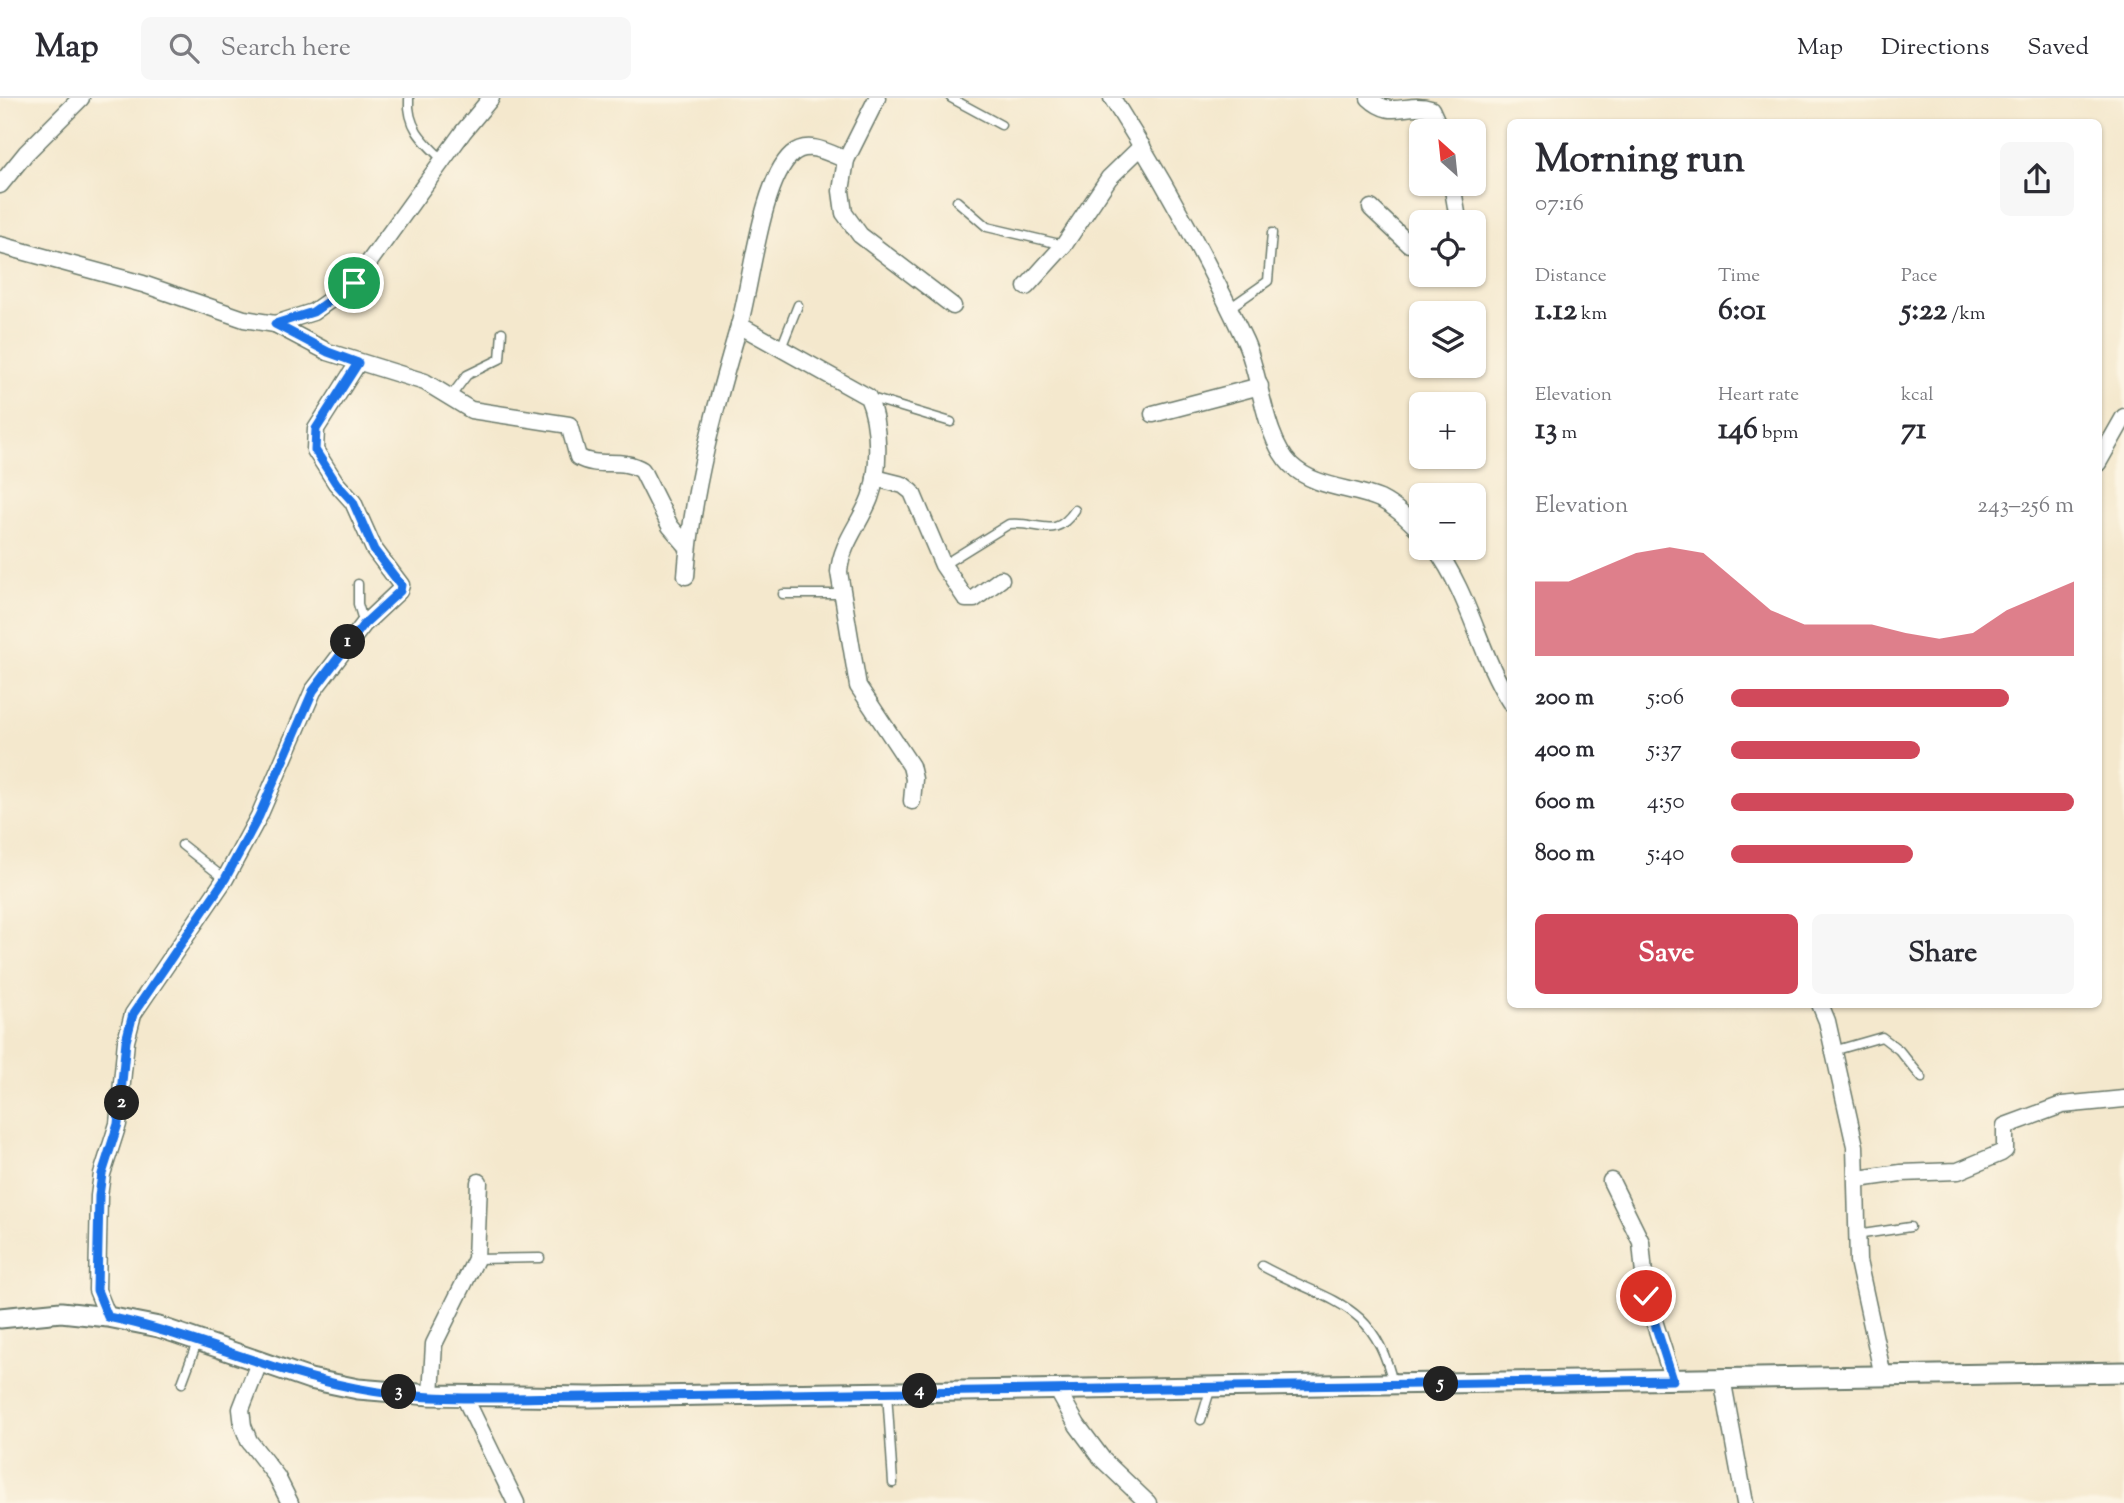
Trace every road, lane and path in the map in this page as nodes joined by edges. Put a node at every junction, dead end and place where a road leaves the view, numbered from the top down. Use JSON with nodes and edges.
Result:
{"nodes":[{"id":1,"x":81,"y":98,"type":"edge"},
{"id":2,"x":409,"y":98,"type":"edge"},
{"id":3,"x":492,"y":98,"type":"edge"},
{"id":4,"x":877,"y":98,"type":"edge"},
{"id":5,"x":951,"y":98,"type":"edge"},
{"id":6,"x":1112,"y":98,"type":"edge"},
{"id":7,"x":1369,"y":98,"type":"edge"},
{"id":8,"x":1433,"y":104,"type":"edge"},
{"id":9,"x":1001,"y":125,"type":"dead end"},
{"id":10,"x":1142,"y":146,"type":"junction"},
{"id":11,"x":443,"y":160,"type":"junction"},
{"id":12,"x":846,"y":160,"type":"junction"},
{"id":13,"x":0,"y":186,"type":"edge"},
{"id":14,"x":957,"y":201,"type":"dead end"},
{"id":15,"x":1371,"y":208,"type":"dead end"},
{"id":16,"x":1272,"y":233,"type":"dead end"},
{"id":17,"x":1409,"y":244,"type":"edge"},
{"id":18,"x":0,"y":245,"type":"edge"},
{"id":19,"x":1064,"y":245,"type":"junction"},
{"id":20,"x":1026,"y":287,"type":"dead end"},
{"id":21,"x":797,"y":305,"type":"dead end"},
{"id":22,"x":953,"y":306,"type":"dead end"},
{"id":23,"x":1228,"y":309,"type":"junction"},
{"id":24,"x":275,"y":324,"type":"junction"},
{"id":25,"x":739,"y":324,"type":"junction"},
{"id":26,"x":502,"y":332,"type":"dead end"},
{"id":27,"x":782,"y":348,"type":"junction"},
{"id":28,"x":358,"y":363,"type":"junction"},
{"id":29,"x":1260,"y":386,"type":"junction"},
{"id":30,"x":451,"y":396,"type":"junction"},
{"id":31,"x":868,"y":397,"type":"junction"},
{"id":32,"x":1153,"y":414,"type":"dead end"},
{"id":33,"x":2124,"y":417,"type":"edge"},
{"id":34,"x":951,"y":422,"type":"dead end"},
{"id":35,"x":2102,"y":456,"type":"edge"},
{"id":36,"x":875,"y":478,"type":"junction"},
{"id":37,"x":1076,"y":510,"type":"dead end"},
{"id":38,"x":1409,"y":521,"type":"edge"},
{"id":39,"x":688,"y":547,"type":"junction"},
{"id":40,"x":1442,"y":560,"type":"edge"},
{"id":41,"x":943,"y":565,"type":"junction"},
{"id":42,"x":686,"y":576,"type":"dead end"},
{"id":43,"x":1002,"y":579,"type":"dead end"},
{"id":44,"x":358,"y":584,"type":"dead end"},
{"id":45,"x":783,"y":594,"type":"dead end"},
{"id":46,"x":842,"y":594,"type":"junction"},
{"id":47,"x":364,"y":624,"type":"junction"},
{"id":48,"x":1507,"y":697,"type":"edge"},
{"id":49,"x":912,"y":801,"type":"dead end"},
{"id":50,"x":182,"y":845,"type":"dead end"},
{"id":51,"x":225,"y":879,"type":"junction"},
{"id":52,"x":1821,"y":1008,"type":"edge"},
{"id":53,"x":1833,"y":1051,"type":"junction"},
{"id":54,"x":1922,"y":1078,"type":"dead end"},
{"id":55,"x":2124,"y":1099,"type":"edge"},
{"id":56,"x":1857,"y":1179,"type":"junction"},
{"id":57,"x":1611,"y":1181,"type":"dead end"},
{"id":58,"x":479,"y":1182,"type":"dead end"},
{"id":59,"x":1910,"y":1227,"type":"dead end"},
{"id":60,"x":1856,"y":1235,"type":"junction"},
{"id":61,"x":540,"y":1258,"type":"dead end"},
{"id":62,"x":476,"y":1259,"type":"junction"},
{"id":63,"x":1262,"y":1266,"type":"dead end"},
{"id":64,"x":108,"y":1317,"type":"junction"},
{"id":65,"x":0,"y":1318,"type":"edge"},
{"id":66,"x":198,"y":1340,"type":"junction"},
{"id":67,"x":260,"y":1360,"type":"junction"},
{"id":68,"x":2124,"y":1372,"type":"edge"},
{"id":69,"x":1883,"y":1376,"type":"junction"},
{"id":70,"x":1722,"y":1378,"type":"junction"},
{"id":71,"x":1673,"y":1380,"type":"junction"},
{"id":72,"x":182,"y":1383,"type":"dead end"},
{"id":73,"x":1393,"y":1384,"type":"junction"},
{"id":74,"x":1211,"y":1387,"type":"junction"},
{"id":75,"x":1057,"y":1389,"type":"junction"},
{"id":76,"x":887,"y":1392,"type":"junction"},
{"id":77,"x":431,"y":1395,"type":"junction"},
{"id":78,"x":464,"y":1396,"type":"junction"},
{"id":79,"x":1201,"y":1420,"type":"dead end"},
{"id":80,"x":894,"y":1483,"type":"dead end"},
{"id":81,"x":290,"y":1503,"type":"edge"},
{"id":82,"x":516,"y":1503,"type":"edge"},
{"id":83,"x":1148,"y":1503,"type":"edge"},
{"id":84,"x":1745,"y":1503,"type":"edge"}],
"edges":[{"from":1,"to":13,"type":"street"},
{"from":2,"to":11,"type":"lane"},
{"from":3,"to":11,"type":"street"},
{"from":4,"to":12,"type":"street"},
{"from":5,"to":9,"type":"lane"},
{"from":6,"to":10,"type":"street"},
{"from":7,"to":8,"type":"street"},
{"from":10,"to":19,"type":"street"},
{"from":10,"to":23,"type":"street"},
{"from":11,"to":24,"type":"street"},
{"from":12,"to":22,"type":"street"},
{"from":12,"to":25,"type":"street"},
{"from":14,"to":19,"type":"lane"},
{"from":15,"to":17,"type":"street"},
{"from":16,"to":23,"type":"lane"},
{"from":18,"to":24,"type":"street"},
{"from":19,"to":20,"type":"street"},
{"from":21,"to":27,"type":"lane"},
{"from":23,"to":29,"type":"street"},
{"from":24,"to":28,"type":"street"},
{"from":25,"to":27,"type":"street"},
{"from":25,"to":39,"type":"street"},
{"from":26,"to":30,"type":"lane"},
{"from":27,"to":31,"type":"street"},
{"from":28,"to":30,"type":"street"},
{"from":28,"to":47,"type":"street"},
{"from":29,"to":32,"type":"street"},
{"from":29,"to":38,"type":"street"},
{"from":30,"to":39,"type":"street"},
{"from":31,"to":34,"type":"lane"},
{"from":31,"to":36,"type":"street"},
{"from":33,"to":35,"type":"street"},
{"from":36,"to":41,"type":"street"},
{"from":36,"to":46,"type":"street"},
{"from":37,"to":41,"type":"lane"},
{"from":39,"to":42,"type":"street"},
{"from":40,"to":48,"type":"street"},
{"from":41,"to":43,"type":"street"},
{"from":44,"to":47,"type":"lane"},
{"from":45,"to":46,"type":"lane"},
{"from":46,"to":49,"type":"street"},
{"from":47,"to":51,"type":"street"},
{"from":50,"to":51,"type":"lane"},
{"from":51,"to":64,"type":"street"},
{"from":52,"to":53,"type":"street"},
{"from":53,"to":54,"type":"lane"},
{"from":53,"to":56,"type":"street"},
{"from":55,"to":56,"type":"street"},
{"from":56,"to":60,"type":"street"},
{"from":57,"to":71,"type":"street"},
{"from":58,"to":62,"type":"street"},
{"from":59,"to":60,"type":"lane"},
{"from":60,"to":69,"type":"street"},
{"from":61,"to":62,"type":"lane"},
{"from":62,"to":77,"type":"street"},
{"from":63,"to":73,"type":"lane"},
{"from":64,"to":65,"type":"street"},
{"from":64,"to":66,"type":"street"},
{"from":66,"to":67,"type":"street"},
{"from":66,"to":72,"type":"lane"},
{"from":67,"to":77,"type":"street"},
{"from":67,"to":81,"type":"street"},
{"from":68,"to":69,"type":"street"},
{"from":69,"to":70,"type":"street"},
{"from":70,"to":71,"type":"street"},
{"from":70,"to":84,"type":"street"},
{"from":71,"to":73,"type":"street"},
{"from":73,"to":74,"type":"street"},
{"from":74,"to":75,"type":"street"},
{"from":74,"to":79,"type":"lane"},
{"from":75,"to":76,"type":"street"},
{"from":75,"to":83,"type":"street"},
{"from":76,"to":78,"type":"street"},
{"from":76,"to":80,"type":"lane"},
{"from":77,"to":78,"type":"street"},
{"from":78,"to":82,"type":"street"}]}
